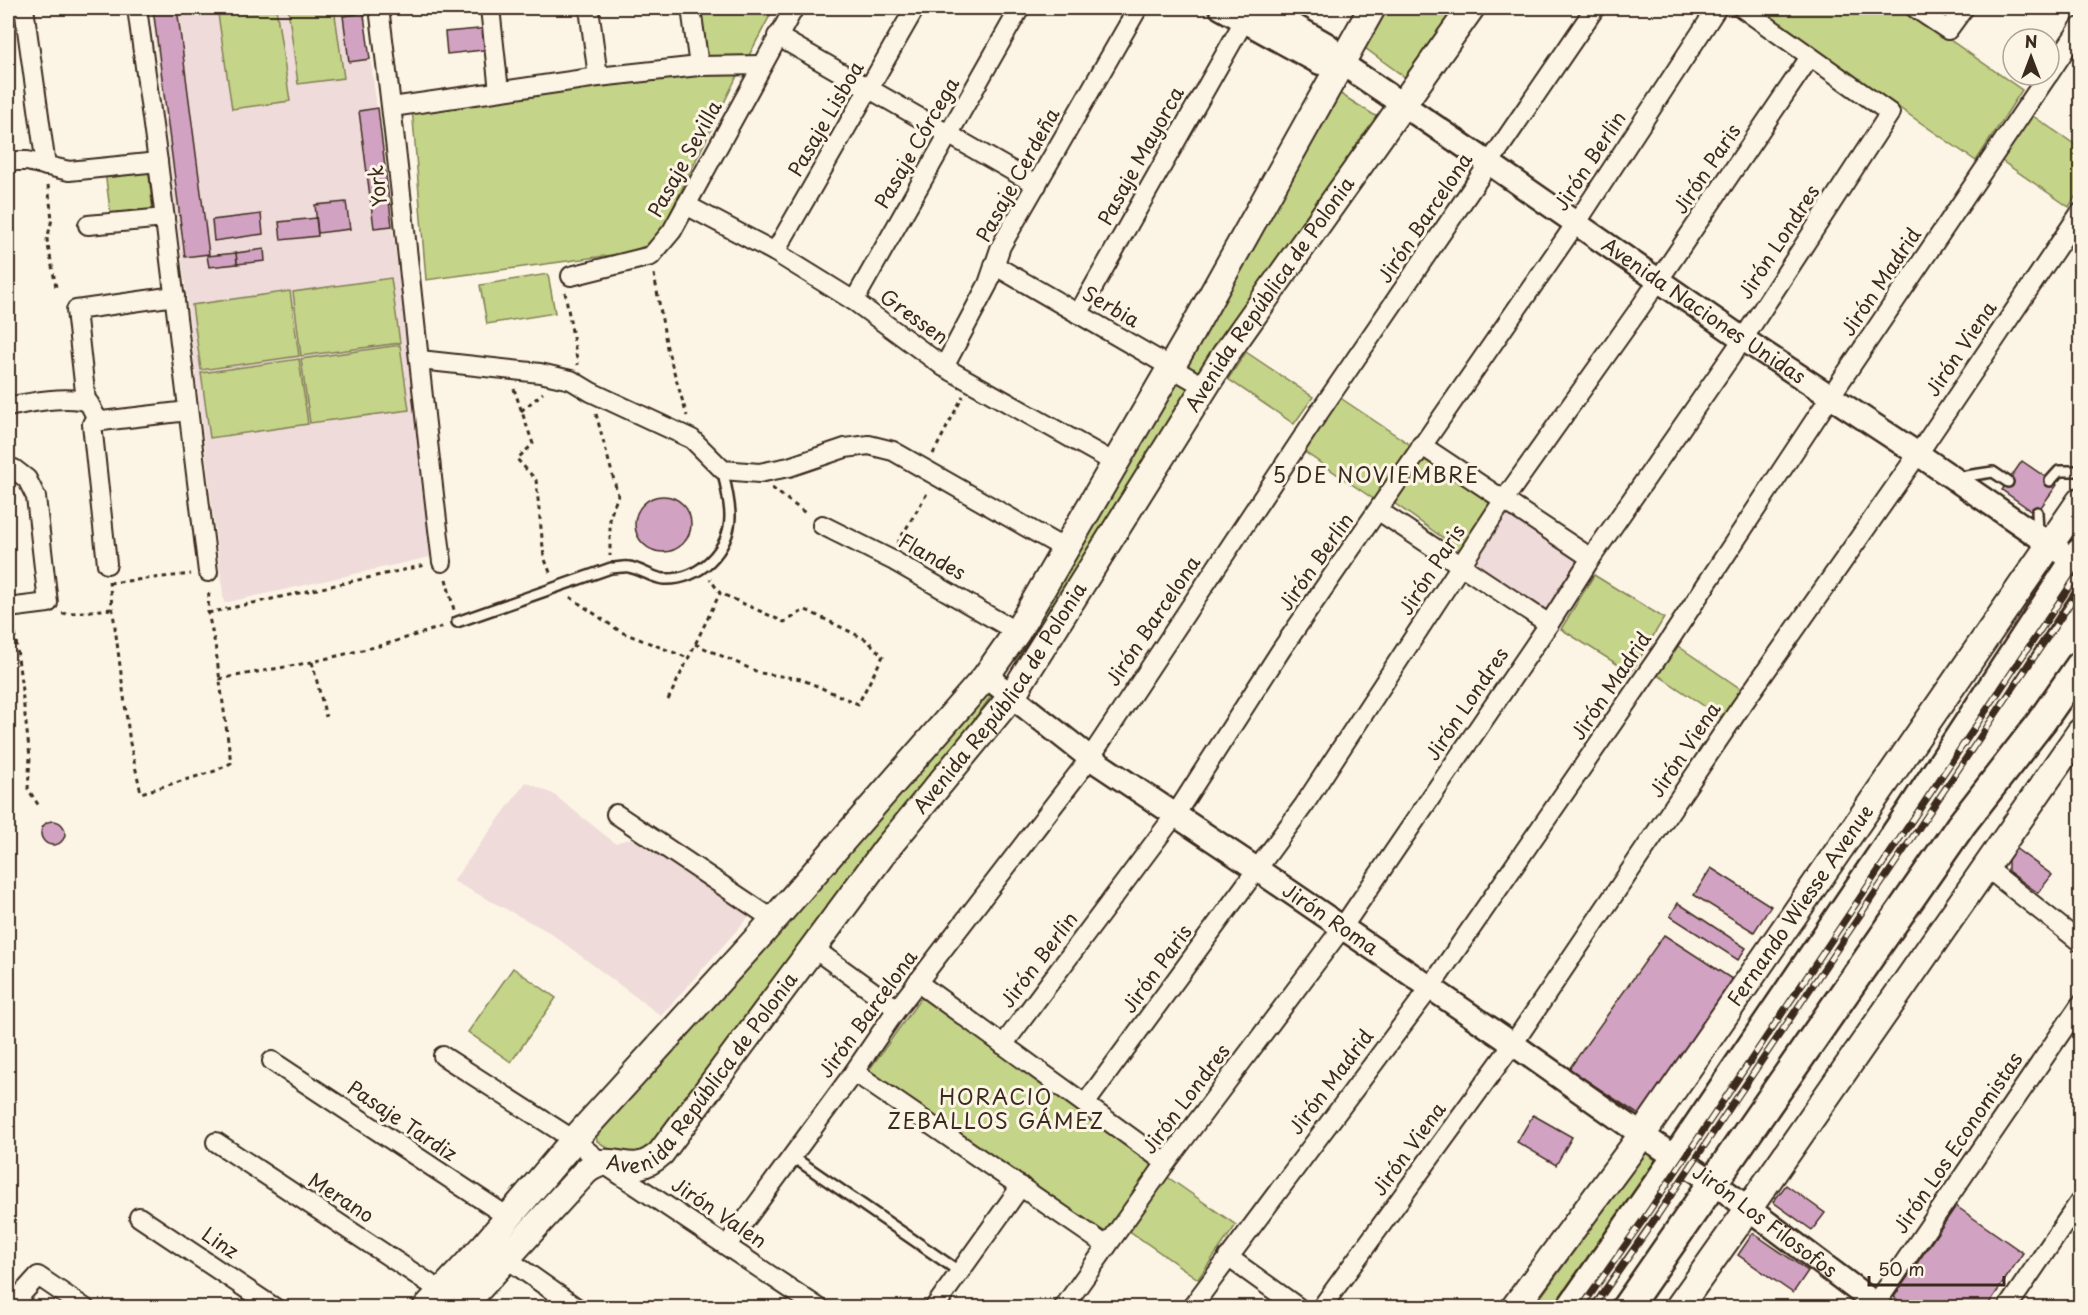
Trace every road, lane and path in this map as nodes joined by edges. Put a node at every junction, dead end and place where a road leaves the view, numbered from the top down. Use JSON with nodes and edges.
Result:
{"nodes":[{"id":1,"x":24,"y":8,"type":"edge"},
{"id":2,"x":136,"y":8,"type":"edge"},
{"id":3,"x":379,"y":8,"type":"edge"},
{"id":4,"x":490,"y":8,"type":"edge"},
{"id":5,"x":590,"y":8,"type":"edge"},
{"id":6,"x":691,"y":8,"type":"edge"},
{"id":7,"x":794,"y":8,"type":"edge"},
{"id":8,"x":915,"y":8,"type":"edge"},
{"id":9,"x":1020,"y":8,"type":"edge"},
{"id":10,"x":1138,"y":8,"type":"edge"},
{"id":11,"x":1221,"y":8,"type":"edge"},
{"id":12,"x":1263,"y":8,"type":"edge"},
{"id":13,"x":1372,"y":8,"type":"edge"},
{"id":14,"x":1471,"y":8,"type":"edge"},
{"id":15,"x":1595,"y":8,"type":"edge"},
{"id":16,"x":1717,"y":8,"type":"edge"},
{"id":17,"x":1742,"y":8,"type":"edge"},
{"id":18,"x":1915,"y":8,"type":"edge"},
{"id":19,"x":1964,"y":8,"type":"edge"},
{"id":20,"x":1244,"y":21,"type":"junction"},
{"id":21,"x":2080,"y":27,"type":"edge"},
{"id":22,"x":777,"y":36,"type":"junction"},
{"id":23,"x":2061,"y":55,"type":"edge"},
{"id":24,"x":1810,"y":57,"type":"junction"},
{"id":25,"x":1338,"y":61,"type":"junction"},
{"id":26,"x":762,"y":65,"type":"junction"},
{"id":27,"x":699,"y":66,"type":"junction"},
{"id":28,"x":598,"y":77,"type":"junction"},
{"id":29,"x":2039,"y":87,"type":"edge"},
{"id":30,"x":870,"y":88,"type":"junction"},
{"id":31,"x":500,"y":91,"type":"junction"},
{"id":32,"x":1404,"y":104,"type":"junction"},
{"id":33,"x":392,"y":107,"type":"junction"},
{"id":34,"x":948,"y":134,"type":"junction"},
{"id":35,"x":8,"y":161,"type":"edge"},
{"id":36,"x":158,"y":162,"type":"junction"},
{"id":37,"x":1489,"y":163,"type":"junction"},
{"id":38,"x":46,"y":166,"type":"junction"},
{"id":39,"x":1037,"y":185,"type":"junction"},
{"id":40,"x":686,"y":205,"type":"junction"},
{"id":41,"x":2080,"y":213,"type":"edge"},
{"id":42,"x":165,"y":218,"type":"junction"},
{"id":43,"x":1576,"y":222,"type":"junction"},
{"id":44,"x":88,"y":225,"type":"dead end"},
{"id":45,"x":775,"y":252,"type":"junction"},
{"id":46,"x":651,"y":256,"type":"junction"},
{"id":47,"x":994,"y":265,"type":"junction"},
{"id":48,"x":571,"y":276,"type":"joint"},
{"id":49,"x":1659,"y":280,"type":"junction"},
{"id":50,"x":56,"y":287,"type":"dead end"},
{"id":51,"x":175,"y":296,"type":"junction"},
{"id":52,"x":854,"y":301,"type":"junction"},
{"id":53,"x":1078,"y":314,"type":"junction"},
{"id":54,"x":1743,"y":339,"type":"junction"},
{"id":55,"x":420,"y":360,"type":"junction"},
{"id":56,"x":579,"y":363,"type":"dead end"},
{"id":57,"x":944,"y":367,"type":"junction"},
{"id":58,"x":1166,"y":376,"type":"junction"},
{"id":59,"x":970,"y":382,"type":"junction"},
{"id":60,"x":591,"y":392,"type":"junction"},
{"id":61,"x":1200,"y":395,"type":"junction"},
{"id":62,"x":1830,"y":397,"type":"junction"},
{"id":63,"x":8,"y":407,"type":"edge"},
{"id":64,"x":91,"y":409,"type":"junction"},
{"id":65,"x":188,"y":411,"type":"junction"},
{"id":66,"x":521,"y":411,"type":"dead end"},
{"id":67,"x":689,"y":422,"type":"dead end"},
{"id":68,"x":1421,"y":445,"type":"junction"},
{"id":69,"x":1918,"y":454,"type":"junction"},
{"id":70,"x":1115,"y":463,"type":"junction"},
{"id":71,"x":8,"y":467,"type":"edge"},
{"id":72,"x":723,"y":470,"type":"junction"},
{"id":73,"x":2080,"y":471,"type":"edge"},
{"id":74,"x":930,"y":472,"type":"junction"},
{"id":75,"x":759,"y":473,"type":"junction"},
{"id":76,"x":1954,"y":478,"type":"junction"},
{"id":77,"x":2050,"y":481,"type":"dead end"},
{"id":78,"x":2008,"y":482,"type":"dead end"},
{"id":79,"x":1503,"y":501,"type":"junction"},
{"id":80,"x":2080,"y":501,"type":"edge"},
{"id":81,"x":1379,"y":511,"type":"junction"},
{"id":82,"x":2037,"y":512,"type":"dead end"},
{"id":83,"x":822,"y":525,"type":"joint"},
{"id":84,"x":2045,"y":540,"type":"junction"},
{"id":85,"x":1065,"y":549,"type":"junction"},
{"id":86,"x":889,"y":558,"type":"junction"},
{"id":87,"x":1591,"y":558,"type":"junction"},
{"id":88,"x":2079,"y":560,"type":"edge"},
{"id":89,"x":442,"y":562,"type":"junction"},
{"id":90,"x":107,"y":564,"type":"joint"},
{"id":91,"x":1461,"y":567,"type":"junction"},
{"id":92,"x":611,"y":568,"type":"junction"},
{"id":93,"x":702,"y":569,"type":"junction"},
{"id":94,"x":208,"y":572,"type":"junction"},
{"id":95,"x":110,"y":583,"type":"junction"},
{"id":96,"x":555,"y":587,"type":"junction"},
{"id":97,"x":720,"y":593,"type":"junction"},
{"id":98,"x":48,"y":603,"type":"junction"},
{"id":99,"x":10,"y":607,"type":"edge"},
{"id":100,"x":111,"y":609,"type":"junction"},
{"id":101,"x":208,"y":614,"type":"junction"},
{"id":102,"x":457,"y":622,"type":"junction"},
{"id":103,"x":1549,"y":624,"type":"junction"},
{"id":104,"x":1017,"y":632,"type":"junction"},
{"id":105,"x":695,"y":644,"type":"junction"},
{"id":106,"x":688,"y":658,"type":"junction"},
{"id":107,"x":312,"y":662,"type":"junction"},
{"id":108,"x":2080,"y":666,"type":"edge"},
{"id":109,"x":986,"y":676,"type":"junction"},
{"id":110,"x":219,"y":679,"type":"junction"},
{"id":111,"x":1011,"y":697,"type":"junction"},
{"id":112,"x":668,"y":700,"type":"dead end"},
{"id":113,"x":326,"y":717,"type":"dead end"},
{"id":114,"x":2080,"y":732,"type":"edge"},
{"id":115,"x":1090,"y":758,"type":"junction"},
{"id":116,"x":39,"y":806,"type":"dead end"},
{"id":117,"x":616,"y":814,"type":"dead end"},
{"id":118,"x":1175,"y":815,"type":"junction"},
{"id":119,"x":1987,"y":868,"type":"junction"},
{"id":120,"x":1258,"y":870,"type":"junction"},
{"id":121,"x":774,"y":920,"type":"junction"},
{"id":122,"x":1342,"y":928,"type":"junction"},
{"id":123,"x":2080,"y":942,"type":"edge"},
{"id":124,"x":813,"y":948,"type":"junction"},
{"id":125,"x":917,"y":982,"type":"junction"},
{"id":126,"x":1430,"y":988,"type":"junction"},
{"id":127,"x":2080,"y":1005,"type":"edge"},
{"id":128,"x":897,"y":1009,"type":"junction"},
{"id":129,"x":1513,"y":1044,"type":"junction"},
{"id":130,"x":1003,"y":1045,"type":"junction"},
{"id":131,"x":443,"y":1056,"type":"dead end"},
{"id":132,"x":272,"y":1061,"type":"dead end"},
{"id":133,"x":854,"y":1072,"type":"junction"},
{"id":134,"x":1086,"y":1104,"type":"junction"},
{"id":135,"x":1642,"y":1135,"type":"junction"},
{"id":136,"x":574,"y":1140,"type":"junction"},
{"id":137,"x":216,"y":1142,"type":"dead end"},
{"id":138,"x":793,"y":1156,"type":"junction"},
{"id":139,"x":1676,"y":1158,"type":"junction"},
{"id":140,"x":601,"y":1162,"type":"junction"},
{"id":141,"x":1166,"y":1163,"type":"junction"},
{"id":142,"x":1713,"y":1182,"type":"junction"},
{"id":143,"x":1021,"y":1186,"type":"junction"},
{"id":144,"x":2080,"y":1201,"type":"edge"},
{"id":145,"x":1749,"y":1208,"type":"junction"},
{"id":146,"x":139,"y":1217,"type":"dead end"},
{"id":147,"x":508,"y":1217,"type":"junction"},
{"id":148,"x":728,"y":1245,"type":"junction"},
{"id":149,"x":1107,"y":1246,"type":"junction"},
{"id":150,"x":1228,"y":1257,"type":"junction"},
{"id":151,"x":506,"y":1258,"type":"junction"},
{"id":152,"x":960,"y":1272,"type":"junction"},
{"id":153,"x":434,"y":1299,"type":"edge"},
{"id":154,"x":1877,"y":1306,"type":"edge"},
{"id":155,"x":9,"y":1308,"type":"edge"},
{"id":156,"x":85,"y":1308,"type":"edge"},
{"id":157,"x":275,"y":1308,"type":"edge"},
{"id":158,"x":460,"y":1308,"type":"edge"},
{"id":159,"x":577,"y":1308,"type":"edge"},
{"id":160,"x":819,"y":1308,"type":"edge"},
{"id":161,"x":934,"y":1308,"type":"edge"},
{"id":162,"x":1064,"y":1308,"type":"edge"},
{"id":163,"x":1191,"y":1308,"type":"edge"},
{"id":164,"x":1299,"y":1308,"type":"edge"},
{"id":165,"x":1321,"y":1308,"type":"edge"},
{"id":166,"x":1514,"y":1308,"type":"edge"},
{"id":167,"x":1571,"y":1308,"type":"edge"},
{"id":168,"x":1626,"y":1308,"type":"edge"},
{"id":169,"x":1677,"y":1308,"type":"edge"},
{"id":170,"x":2007,"y":1308,"type":"edge"}],
"edges":[{"from":1,"to":38,"type":"street"},
{"from":2,"to":36,"type":"street"},
{"from":3,"to":33,"type":"street","name":"York"},
{"from":4,"to":31,"type":"street"},
{"from":5,"to":28,"type":"street"},
{"from":6,"to":27,"type":"street"},
{"from":7,"to":22,"type":"street","name":"Pasaje Sevilla"},
{"from":8,"to":30,"type":"street","name":"Pasaje Lisboa"},
{"from":9,"to":34,"type":"street","name":"Pasaje Córcega"},
{"from":10,"to":39,"type":"street","name":"Pasaje Cerdeña"},
{"from":11,"to":20,"type":"street","name":"Avenida Naciones Unidas"},
{"from":12,"to":25,"type":"street","name":"Avenida Naciones Unidas"},
{"from":13,"to":25,"type":"main road","name":"Avenida República de Polonia"},
{"from":14,"to":32,"type":"main road","name":"Avenida República de Polonia"},
{"from":15,"to":37,"type":"street","name":"Jirón Barcelona"},
{"from":16,"to":43,"type":"street","name":"Jirón Berlin"},
{"from":17,"to":24,"type":"street"},
{"from":18,"to":19,"type":"street"},
{"from":20,"to":25,"type":"street","name":"Avenida Naciones Unidas"},
{"from":20,"to":53,"type":"street","name":"Pasaje Mayorca"},
{"from":21,"to":23,"type":"street","name":"Jirón Madrid"},
{"from":22,"to":26,"type":"street","name":"Pasaje Sevilla"},
{"from":22,"to":30,"type":"street"},
{"from":24,"to":49,"type":"street","name":"Jirón Paris"},
{"from":24,"to":54,"type":"street","name":"Jirón Londres"},
{"from":25,"to":32,"type":"street","name":"Avenida Naciones Unidas"},
{"from":25,"to":58,"type":"main road","name":"Avenida República de Polonia"},
{"from":26,"to":27,"type":"street"},
{"from":26,"to":40,"type":"street","name":"Pasaje Sevilla"},
{"from":27,"to":28,"type":"street"},
{"from":28,"to":31,"type":"street"},
{"from":29,"to":62,"type":"street","name":"Jirón Madrid"},
{"from":30,"to":34,"type":"street"},
{"from":30,"to":45,"type":"street","name":"Pasaje Lisboa"},
{"from":31,"to":33,"type":"street"},
{"from":32,"to":37,"type":"street","name":"Avenida Naciones Unidas"},
{"from":32,"to":61,"type":"main road","name":"Avenida República de Polonia"},
{"from":33,"to":55,"type":"street","name":"York"},
{"from":34,"to":39,"type":"street"},
{"from":34,"to":52,"type":"street","name":"Pasaje Córcega"},
{"from":35,"to":38,"type":"street"},
{"from":36,"to":38,"type":"street"},
{"from":36,"to":42,"type":"street"},
{"from":37,"to":43,"type":"street","name":"Avenida Naciones Unidas"},
{"from":37,"to":115,"type":"street","name":"Jirón Barcelona"},
{"from":38,"to":50,"type":"path"},
{"from":39,"to":47,"type":"street","name":"Pasaje Cerdeña"},
{"from":40,"to":45,"type":"street","name":"Gressen"},
{"from":40,"to":46,"type":"street","name":"Pasaje Sevilla"},
{"from":41,"to":69,"type":"street","name":"Jirón Viena"},
{"from":42,"to":44,"type":"street"},
{"from":42,"to":51,"type":"street"},
{"from":43,"to":49,"type":"street","name":"Avenida Naciones Unidas"},
{"from":43,"to":68,"type":"street","name":"Jirón Berlin"},
{"from":45,"to":52,"type":"street","name":"Gressen"},
{"from":46,"to":48,"type":"street"},
{"from":46,"to":67,"type":"path"},
{"from":47,"to":53,"type":"street","name":"Serbia"},
{"from":47,"to":57,"type":"street","name":"Pasaje Cerdeña"},
{"from":48,"to":56,"type":"path"},
{"from":49,"to":54,"type":"street","name":"Avenida Naciones Unidas"},
{"from":49,"to":79,"type":"street","name":"Jirón Paris"},
{"from":51,"to":64,"type":"street"},
{"from":51,"to":65,"type":"street"},
{"from":52,"to":57,"type":"street","name":"Gressen"},
{"from":53,"to":58,"type":"street","name":"Serbia"},
{"from":54,"to":62,"type":"street","name":"Avenida Naciones Unidas"},
{"from":54,"to":87,"type":"street","name":"Jirón Londres"},
{"from":55,"to":60,"type":"street"},
{"from":55,"to":89,"type":"street","name":"York"},
{"from":57,"to":59,"type":"street","name":"Gressen"},
{"from":58,"to":61,"type":"main road"},
{"from":58,"to":70,"type":"main road","name":"Avenida República de Polonia"},
{"from":59,"to":70,"type":"street","name":"Gressen"},
{"from":59,"to":74,"type":"path"},
{"from":60,"to":72,"type":"street"},
{"from":60,"to":92,"type":"path"},
{"from":61,"to":111,"type":"main road","name":"Avenida República de Polonia"},
{"from":62,"to":69,"type":"street","name":"Avenida Naciones Unidas"},
{"from":62,"to":126,"type":"street","name":"Jirón Madrid"},
{"from":63,"to":64,"type":"street"},
{"from":64,"to":65,"type":"street"},
{"from":64,"to":90,"type":"street"},
{"from":65,"to":94,"type":"street"},
{"from":66,"to":96,"type":"path"},
{"from":68,"to":79,"type":"street"},
{"from":68,"to":81,"type":"street","name":"Jirón Berlin"},
{"from":69,"to":76,"type":"street","name":"Avenida Naciones Unidas"},
{"from":69,"to":129,"type":"street","name":"Jirón Viena"},
{"from":70,"to":85,"type":"main road","name":"Avenida República de Polonia"},
{"from":71,"to":98,"type":"street"},
{"from":72,"to":75,"type":"street"},
{"from":72,"to":93,"type":"lane"},
{"from":73,"to":77,"type":"lane"},
{"from":74,"to":75,"type":"street"},
{"from":74,"to":85,"type":"street"},
{"from":74,"to":86,"type":"path"},
{"from":75,"to":83,"type":"path"},
{"from":76,"to":78,"type":"lane"},
{"from":76,"to":84,"type":"street","name":"Avenida Naciones Unidas"},
{"from":79,"to":87,"type":"street"},
{"from":79,"to":91,"type":"street","name":"Jirón Paris"},
{"from":80,"to":84,"type":"main road","name":"Fernando Wiesse Avenue"},
{"from":81,"to":91,"type":"street"},
{"from":81,"to":118,"type":"street","name":"Jirón Berlin"},
{"from":82,"to":84,"type":"lane"},
{"from":83,"to":86,"type":"street","name":"Flandes"},
{"from":84,"to":88,"type":"street","name":"Avenida Naciones Unidas"},
{"from":84,"to":135,"type":"main road","name":"Fernando Wiesse Avenue"},
{"from":85,"to":104,"type":"main road","name":"Avenida República de Polonia"},
{"from":86,"to":104,"type":"street","name":"Flandes"},
{"from":87,"to":103,"type":"street","name":"Jirón Londres"},
{"from":88,"to":139,"type":"main road","name":"Fernando Wiesse Avenue"},
{"from":89,"to":101,"type":"path"},
{"from":89,"to":102,"type":"path"},
{"from":90,"to":95,"type":"path"},
{"from":91,"to":103,"type":"street"},
{"from":91,"to":120,"type":"street","name":"Jirón Paris"},
{"from":92,"to":93,"type":"lane"},
{"from":92,"to":96,"type":"lane"},
{"from":93,"to":97,"type":"path"},
{"from":94,"to":95,"type":"path"},
{"from":94,"to":101,"type":"path"},
{"from":95,"to":100,"type":"path"},
{"from":96,"to":102,"type":"lane"},
{"from":96,"to":106,"type":"path"},
{"from":97,"to":105,"type":"path"},
{"from":97,"to":105,"type":"path"},
{"from":98,"to":99,"type":"street"},
{"from":98,"to":100,"type":"path"},
{"from":99,"to":116,"type":"path"},
{"from":100,"to":110,"type":"path"},
{"from":101,"to":110,"type":"path"},
{"from":102,"to":107,"type":"path"},
{"from":103,"to":122,"type":"street","name":"Jirón Londres"},
{"from":104,"to":109,"type":"main road","name":"Avenida República de Polonia"},
{"from":105,"to":106,"type":"path"},
{"from":106,"to":112,"type":"path"},
{"from":107,"to":110,"type":"path"},
{"from":107,"to":113,"type":"path"},
{"from":108,"to":142,"type":"main road"},
{"from":109,"to":111,"type":"street","name":"Jirón Roma"},
{"from":109,"to":121,"type":"main road","name":"Avenida República de Polonia"},
{"from":111,"to":115,"type":"street","name":"Jirón Roma"},
{"from":111,"to":124,"type":"main road","name":"Avenida República de Polonia"},
{"from":114,"to":119,"type":"main road"},
{"from":115,"to":118,"type":"street","name":"Jirón Roma"},
{"from":115,"to":125,"type":"street","name":"Jirón Barcelona"},
{"from":117,"to":121,"type":"street"},
{"from":118,"to":120,"type":"street","name":"Jirón Roma"},
{"from":118,"to":130,"type":"street","name":"Jirón Berlin"},
{"from":119,"to":123,"type":"street"},
{"from":119,"to":145,"type":"main road"},
{"from":120,"to":122,"type":"street","name":"Jirón Roma"},
{"from":120,"to":134,"type":"street","name":"Jirón Paris"},
{"from":121,"to":136,"type":"main road","name":"Avenida República de Polonia"},
{"from":122,"to":126,"type":"street","name":"Jirón Roma"},
{"from":122,"to":141,"type":"street","name":"Jirón Londres"},
{"from":124,"to":128,"type":"street"},
{"from":124,"to":140,"type":"main road","name":"Avenida República de Polonia"},
{"from":125,"to":128,"type":"street","name":"Jirón Barcelona"},
{"from":125,"to":130,"type":"street"},
{"from":126,"to":129,"type":"street","name":"Jirón Roma"},
{"from":126,"to":150,"type":"street","name":"Jirón Madrid"},
{"from":127,"to":154,"type":"street","name":"Jirón Los Economistas"},
{"from":128,"to":133,"type":"street","name":"Jirón Barcelona"},
{"from":129,"to":135,"type":"street","name":"Jirón Roma"},
{"from":129,"to":165,"type":"street","name":"Jirón Viena"},
{"from":130,"to":134,"type":"street"},
{"from":131,"to":136,"type":"street","name":"Jirón Valen"},
{"from":132,"to":147,"type":"street","name":"Pasaje Tardiz"},
{"from":133,"to":138,"type":"street","name":"Jirón Barcelona"},
{"from":133,"to":143,"type":"street"},
{"from":134,"to":141,"type":"street"},
{"from":135,"to":139,"type":"street","name":"Jirón Roma"},
{"from":135,"to":166,"type":"main road","name":"Fernando Wiesse Avenue"},
{"from":136,"to":140,"type":"street","name":"Jirón Valen"},
{"from":136,"to":147,"type":"main road","name":"Avenida República de Polonia"},
{"from":137,"to":153,"type":"street","name":"Merano"},
{"from":138,"to":148,"type":"street","name":"Jirón Barcelona"},
{"from":138,"to":152,"type":"lane"},
{"from":139,"to":142,"type":"street","name":"Jirón Los Filosofos"},
{"from":139,"to":167,"type":"main road","name":"Fernando Wiesse Avenue"},
{"from":140,"to":148,"type":"street","name":"Jirón Valen"},
{"from":140,"to":151,"type":"main road","name":"Avenida República de Polonia"},
{"from":141,"to":149,"type":"street","name":"Jirón Londres"},
{"from":142,"to":145,"type":"street","name":"Jirón Los Filosofos"},
{"from":142,"to":168,"type":"main road"},
{"from":143,"to":149,"type":"street"},
{"from":143,"to":152,"type":"street"},
{"from":144,"to":170,"type":"street"},
{"from":145,"to":154,"type":"street","name":"Jirón Los Filosofos"},
{"from":145,"to":169,"type":"main road"},
{"from":146,"to":157,"type":"street","name":"Linz"},
{"from":147,"to":153,"type":"main road","name":"Avenida República de Polonia"},
{"from":148,"to":160,"type":"street","name":"Jirón Valen"},
{"from":149,"to":162,"type":"street","name":"Jirón Londres"},
{"from":150,"to":163,"type":"street","name":"Jirón Madrid"},
{"from":150,"to":164,"type":"street"},
{"from":151,"to":158,"type":"main road","name":"Avenida República de Polonia"},
{"from":151,"to":159,"type":"street"},
{"from":152,"to":161,"type":"street"},
{"from":155,"to":156,"type":"street"}]}
